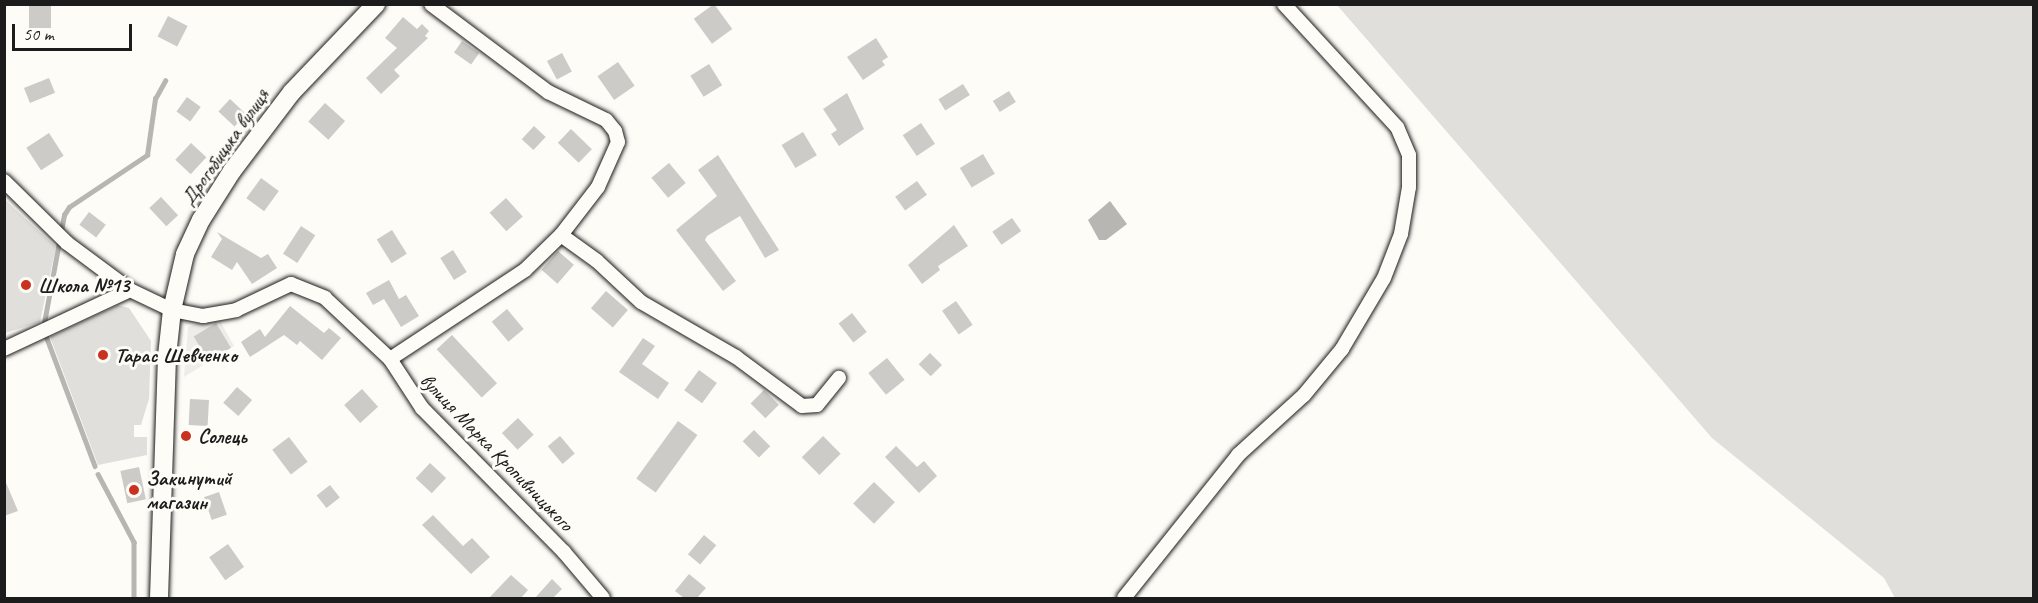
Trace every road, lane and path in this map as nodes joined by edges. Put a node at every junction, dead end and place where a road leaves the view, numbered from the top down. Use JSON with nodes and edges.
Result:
{"nodes":[{"id":1,"x":376,"y":4,"type":"edge"},
{"id":2,"x":431,"y":4,"type":"edge"},
{"id":3,"x":1284,"y":4,"type":"edge"},
{"id":4,"x":4,"y":181,"type":"edge"},
{"id":5,"x":561,"y":235,"type":"junction"},
{"id":6,"x":130,"y":290,"type":"junction"},
{"id":7,"x":172,"y":310,"type":"junction"},
{"id":8,"x":4,"y":349,"type":"edge"},
{"id":9,"x":390,"y":358,"type":"junction"},
{"id":10,"x":839,"y":378,"type":"dead end"},
{"id":11,"x":159,"y":598,"type":"edge"},
{"id":12,"x":603,"y":598,"type":"edge"},
{"id":13,"x":1124,"y":598,"type":"edge"}],
"edges":[{"from":1,"to":7,"type":"street","name":"Дрогобицька вулиця"},
{"from":2,"to":5,"type":"street"},
{"from":3,"to":13,"type":"street"},
{"from":4,"to":6,"type":"street","name":"вулиця Марка Кропивницького"},
{"from":5,"to":9,"type":"street"},
{"from":5,"to":10,"type":"street"},
{"from":6,"to":7,"type":"street","name":"вулиця Марка Кропивницького"},
{"from":6,"to":8,"type":"street"},
{"from":7,"to":9,"type":"street","name":"вулиця Марка Кропивницького"},
{"from":7,"to":11,"type":"street","name":"Дрогобицька вулиця"},
{"from":9,"to":12,"type":"street","name":"вулиця Марка Кропивницького"}]}
